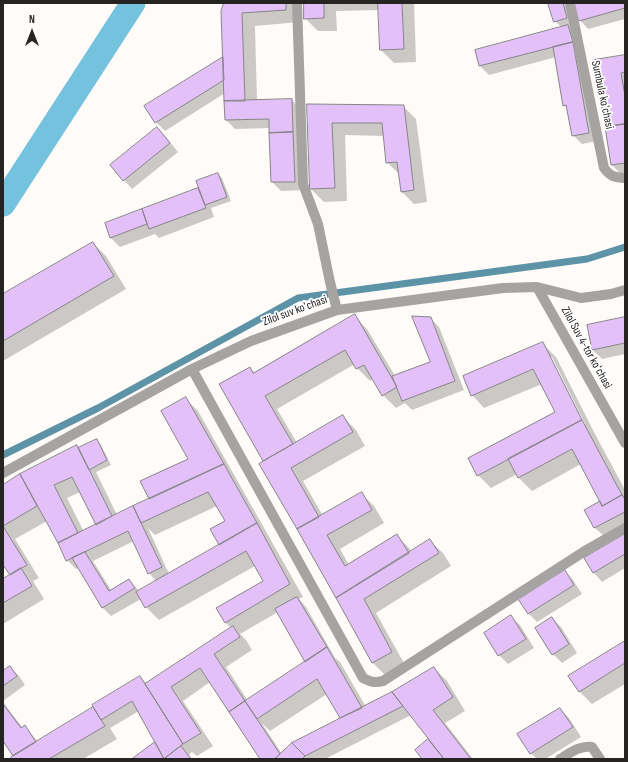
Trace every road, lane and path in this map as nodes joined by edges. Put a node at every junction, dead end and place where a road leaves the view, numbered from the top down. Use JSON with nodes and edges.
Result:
{"nodes":[{"id":1,"x":297,"y":3,"type":"edge"},
{"id":2,"x":570,"y":3,"type":"edge"},
{"id":3,"x":625,"y":178,"type":"edge"},
{"id":4,"x":537,"y":287,"type":"junction"},
{"id":5,"x":625,"y":290,"type":"edge"},
{"id":6,"x":337,"y":307,"type":"junction"},
{"id":7,"x":192,"y":369,"type":"junction"},
{"id":8,"x":625,"y":443,"type":"edge"},
{"id":9,"x":3,"y":473,"type":"edge"},
{"id":10,"x":625,"y":528,"type":"edge"},
{"id":11,"x":560,"y":759,"type":"edge"},
{"id":12,"x":600,"y":759,"type":"edge"}],
"edges":[{"from":1,"to":6,"type":"street"},
{"from":2,"to":3,"type":"street","name":"Sumbula koʻchasi"},
{"from":4,"to":5,"type":"street","name":"Zilol suv koʻchasi"},
{"from":4,"to":6,"type":"street","name":"Zilol suv koʻchasi"},
{"from":4,"to":8,"type":"street","name":"Zilol Suv 4-tor koʻchasi"},
{"from":6,"to":7,"type":"street","name":"Zilol suv koʻchasi"},
{"from":7,"to":9,"type":"street","name":"Zilol suv koʻchasi"},
{"from":7,"to":10,"type":"street"},
{"from":11,"to":12,"type":"street"}]}
